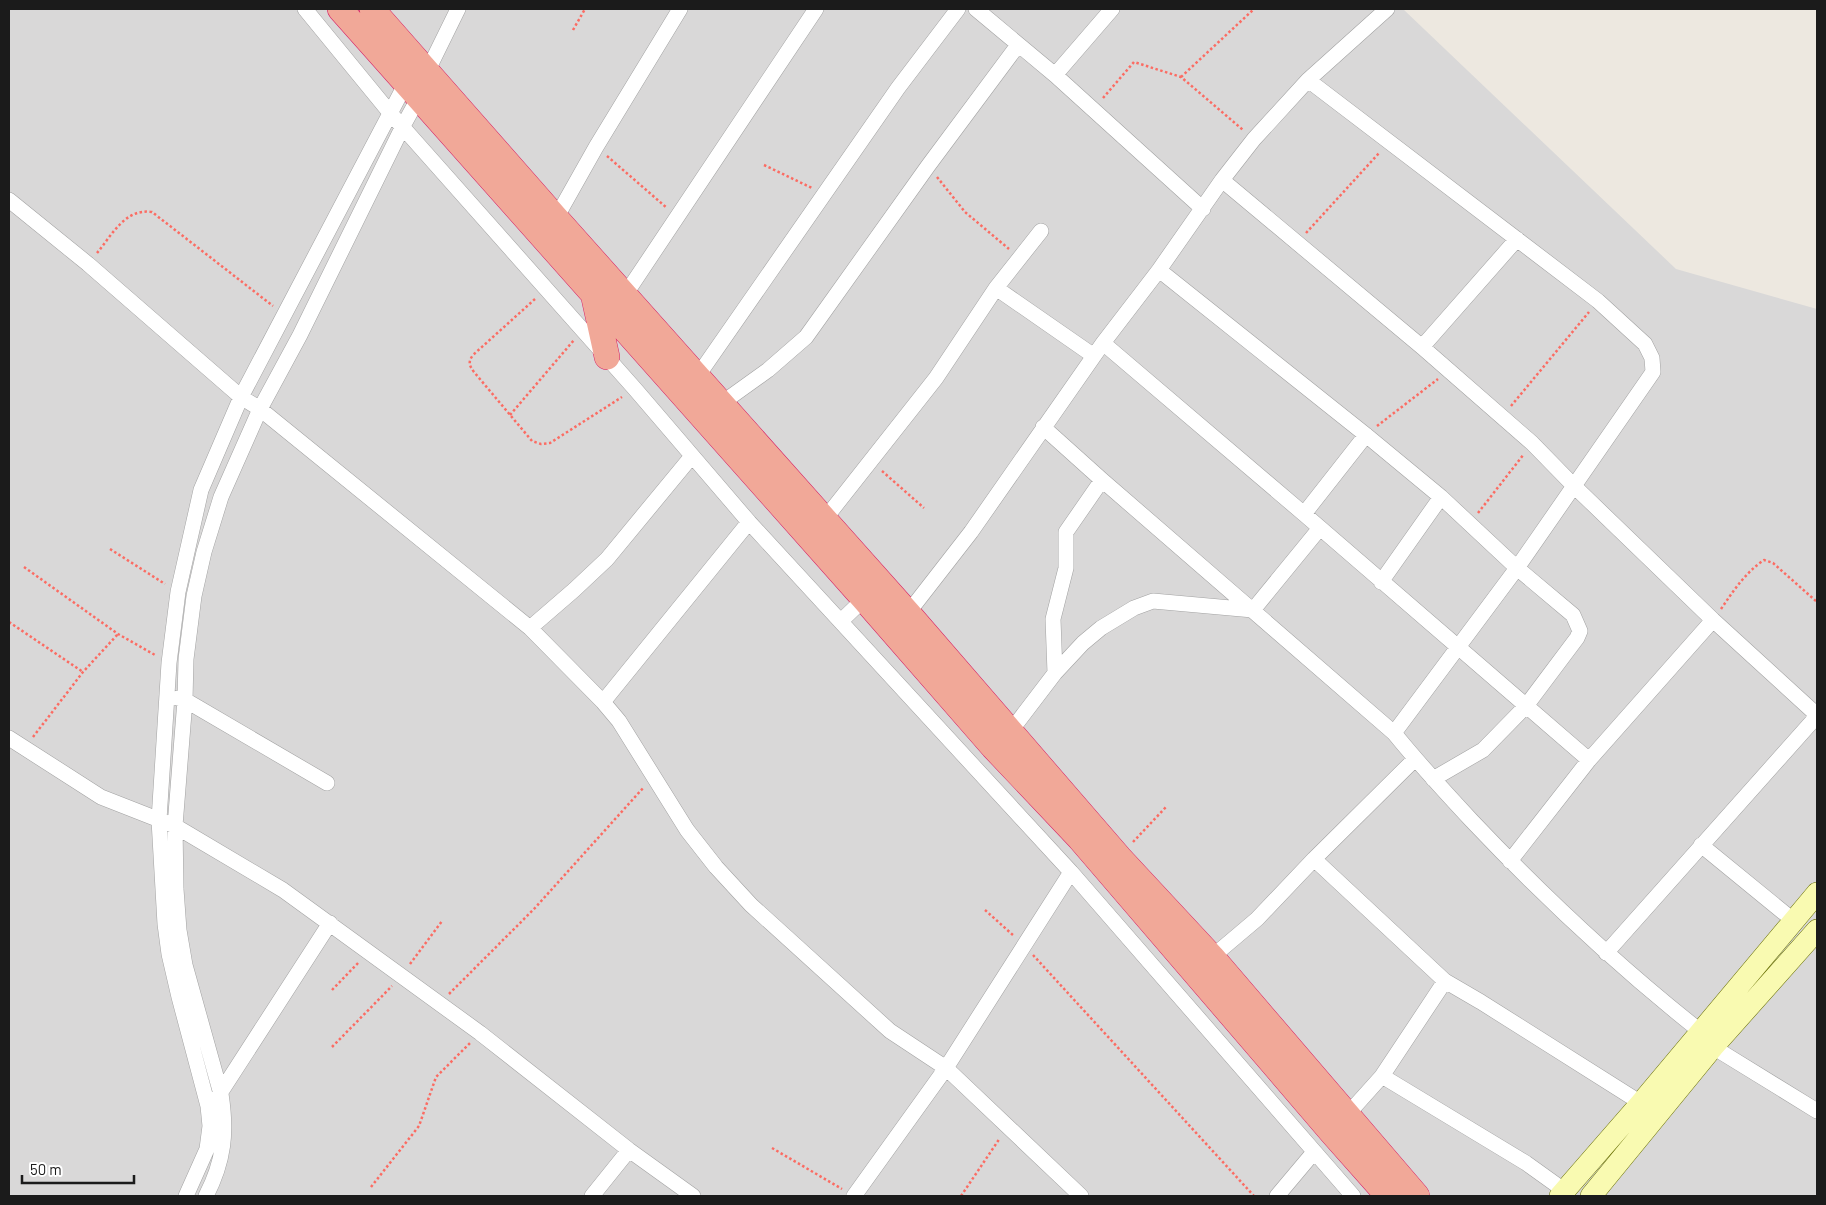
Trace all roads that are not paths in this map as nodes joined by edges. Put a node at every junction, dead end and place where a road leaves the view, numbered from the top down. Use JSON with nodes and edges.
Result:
{"nodes":[{"id":1,"x":305,"y":9,"type":"edge"},
{"id":2,"x":340,"y":9,"type":"edge"},
{"id":3,"x":372,"y":9,"type":"edge"},
{"id":4,"x":458,"y":9,"type":"edge"},
{"id":5,"x":680,"y":9,"type":"edge"},
{"id":6,"x":816,"y":9,"type":"edge"},
{"id":7,"x":958,"y":9,"type":"edge"},
{"id":8,"x":976,"y":9,"type":"edge"},
{"id":9,"x":1112,"y":9,"type":"edge"},
{"id":10,"x":1387,"y":9,"type":"edge"},
{"id":11,"x":1018,"y":46,"type":"junction"},
{"id":12,"x":428,"y":70,"type":"junction"},
{"id":13,"x":1055,"y":75,"type":"junction"},
{"id":14,"x":1308,"y":80,"type":"junction"},
{"id":15,"x":412,"y":90,"type":"junction"},
{"id":16,"x":391,"y":114,"type":"junction"},
{"id":17,"x":403,"y":126,"type":"junction"},
{"id":18,"x":1222,"y":180,"type":"junction"},
{"id":19,"x":9,"y":200,"type":"edge"},
{"id":20,"x":1203,"y":208,"type":"junction"},
{"id":21,"x":556,"y":218,"type":"junction"},
{"id":22,"x":1041,"y":231,"type":"dead end"},
{"id":23,"x":1517,"y":239,"type":"junction"},
{"id":24,"x":1159,"y":270,"type":"junction"},
{"id":25,"x":996,"y":288,"type":"junction"},
{"id":26,"x":625,"y":295,"type":"junction"},
{"id":27,"x":593,"y":296,"type":"junction"},
{"id":28,"x":1103,"y":343,"type":"junction"},
{"id":29,"x":1422,"y":347,"type":"junction"},
{"id":30,"x":1094,"y":356,"type":"junction"},
{"id":31,"x":607,"y":357,"type":"junction"},
{"id":32,"x":697,"y":377,"type":"junction"},
{"id":33,"x":241,"y":397,"type":"junction"},
{"id":34,"x":260,"y":409,"type":"junction"},
{"id":35,"x":712,"y":411,"type":"junction"},
{"id":36,"x":1044,"y":427,"type":"junction"},
{"id":37,"x":1366,"y":435,"type":"junction"},
{"id":38,"x":692,"y":456,"type":"junction"},
{"id":39,"x":1102,"y":480,"type":"junction"},
{"id":40,"x":1574,"y":486,"type":"junction"},
{"id":41,"x":1441,"y":497,"type":"junction"},
{"id":42,"x":1304,"y":514,"type":"junction"},
{"id":43,"x":824,"y":520,"type":"junction"},
{"id":44,"x":749,"y":522,"type":"junction"},
{"id":45,"x":1320,"y":528,"type":"junction"},
{"id":46,"x":1517,"y":568,"type":"junction"},
{"id":47,"x":1381,"y":582,"type":"junction"},
{"id":48,"x":864,"y":599,"type":"junction"},
{"id":49,"x":1253,"y":610,"type":"junction"},
{"id":50,"x":908,"y":613,"type":"junction"},
{"id":51,"x":1713,"y":620,"type":"junction"},
{"id":52,"x":841,"y":621,"type":"junction"},
{"id":53,"x":530,"y":628,"type":"junction"},
{"id":54,"x":1459,"y":647,"type":"junction"},
{"id":55,"x":1055,"y":673,"type":"junction"},
{"id":56,"x":167,"y":694,"type":"junction"},
{"id":57,"x":185,"y":700,"type":"junction"},
{"id":58,"x":603,"y":702,"type":"junction"},
{"id":59,"x":1526,"y":706,"type":"junction"},
{"id":60,"x":1817,"y":715,"type":"edge"},
{"id":61,"x":1394,"y":733,"type":"junction"},
{"id":62,"x":9,"y":738,"type":"edge"},
{"id":63,"x":1002,"y":739,"type":"junction"},
{"id":64,"x":1415,"y":759,"type":"junction"},
{"id":65,"x":1589,"y":760,"type":"junction"},
{"id":66,"x":1433,"y":779,"type":"junction"},
{"id":67,"x":327,"y":783,"type":"dead end"},
{"id":68,"x":159,"y":820,"type":"junction"},
{"id":69,"x":175,"y":826,"type":"junction"},
{"id":70,"x":1701,"y":846,"type":"junction"},
{"id":71,"x":1314,"y":859,"type":"junction"},
{"id":72,"x":1510,"y":861,"type":"junction"},
{"id":73,"x":1071,"y":872,"type":"junction"},
{"id":74,"x":1817,"y":893,"type":"edge"},
{"id":75,"x":1794,"y":921,"type":"junction"},
{"id":76,"x":330,"y":923,"type":"junction"},
{"id":77,"x":1816,"y":935,"type":"edge"},
{"id":78,"x":1606,"y":953,"type":"junction"},
{"id":79,"x":1212,"y":957,"type":"junction"},
{"id":80,"x":1445,"y":981,"type":"junction"},
{"id":81,"x":1706,"y":1039,"type":"junction"},
{"id":82,"x":946,"y":1068,"type":"junction"},
{"id":83,"x":1382,"y":1076,"type":"junction"},
{"id":84,"x":221,"y":1094,"type":"junction"},
{"id":85,"x":1641,"y":1103,"type":"junction"},
{"id":86,"x":208,"y":1106,"type":"junction"},
{"id":87,"x":1817,"y":1111,"type":"edge"},
{"id":88,"x":1348,"y":1115,"type":"junction"},
{"id":89,"x":629,"y":1150,"type":"junction"},
{"id":90,"x":1314,"y":1152,"type":"junction"},
{"id":91,"x":1563,"y":1194,"type":"edge"},
{"id":92,"x":186,"y":1196,"type":"edge"},
{"id":93,"x":206,"y":1196,"type":"edge"},
{"id":94,"x":592,"y":1196,"type":"edge"},
{"id":95,"x":693,"y":1196,"type":"edge"},
{"id":96,"x":854,"y":1196,"type":"edge"},
{"id":97,"x":1081,"y":1196,"type":"edge"},
{"id":98,"x":1277,"y":1196,"type":"edge"},
{"id":99,"x":1353,"y":1196,"type":"edge"},
{"id":100,"x":1388,"y":1196,"type":"edge"},
{"id":101,"x":1417,"y":1196,"type":"edge"},
{"id":102,"x":1591,"y":1196,"type":"edge"}],
"edges":[{"from":1,"to":16,"type":"street"},
{"from":2,"to":15,"type":"highway"},
{"from":3,"to":12,"type":"highway"},
{"from":4,"to":12,"type":"street"},
{"from":5,"to":21,"type":"street"},
{"from":6,"to":26,"type":"street"},
{"from":7,"to":32,"type":"street"},
{"from":8,"to":11,"type":"street"},
{"from":9,"to":13,"type":"street"},
{"from":10,"to":14,"type":"street"},
{"from":11,"to":13,"type":"street"},
{"from":11,"to":35,"type":"street"},
{"from":12,"to":21,"type":"highway"},
{"from":13,"to":20,"type":"street"},
{"from":14,"to":18,"type":"street"},
{"from":14,"to":23,"type":"street"},
{"from":15,"to":16,"type":"street"},
{"from":15,"to":17,"type":"street"},
{"from":15,"to":27,"type":"highway"},
{"from":16,"to":17,"type":"street"},
{"from":16,"to":33,"type":"street"},
{"from":17,"to":31,"type":"street"},
{"from":17,"to":34,"type":"street"},
{"from":18,"to":20,"type":"street"},
{"from":18,"to":29,"type":"street"},
{"from":19,"to":33,"type":"street"},
{"from":20,"to":24,"type":"street"},
{"from":21,"to":26,"type":"highway"},
{"from":22,"to":25,"type":"street"},
{"from":23,"to":29,"type":"street"},
{"from":23,"to":40,"type":"street"},
{"from":24,"to":28,"type":"street"},
{"from":24,"to":37,"type":"street"},
{"from":25,"to":30,"type":"street"},
{"from":25,"to":43,"type":"street"},
{"from":26,"to":32,"type":"highway"},
{"from":27,"to":31,"type":"highway"},
{"from":27,"to":35,"type":"highway"},
{"from":28,"to":30,"type":"street"},
{"from":28,"to":42,"type":"street"},
{"from":29,"to":40,"type":"street"},
{"from":30,"to":36,"type":"street"},
{"from":31,"to":38,"type":"street"},
{"from":32,"to":35,"type":"highway"},
{"from":33,"to":34,"type":"street"},
{"from":33,"to":56,"type":"street"},
{"from":34,"to":53,"type":"street"},
{"from":34,"to":57,"type":"street"},
{"from":35,"to":43,"type":"highway"},
{"from":35,"to":48,"type":"highway"},
{"from":36,"to":39,"type":"street"},
{"from":36,"to":50,"type":"street"},
{"from":37,"to":41,"type":"street"},
{"from":37,"to":42,"type":"street"},
{"from":38,"to":44,"type":"street"},
{"from":38,"to":53,"type":"street"},
{"from":39,"to":49,"type":"street"},
{"from":39,"to":55,"type":"street"},
{"from":40,"to":46,"type":"street"},
{"from":40,"to":51,"type":"street"},
{"from":41,"to":46,"type":"street"},
{"from":41,"to":47,"type":"street"},
{"from":42,"to":45,"type":"street"},
{"from":43,"to":50,"type":"highway"},
{"from":44,"to":52,"type":"street"},
{"from":44,"to":58,"type":"street"},
{"from":45,"to":47,"type":"street"},
{"from":45,"to":49,"type":"street"},
{"from":46,"to":54,"type":"street"},
{"from":46,"to":59,"type":"street"},
{"from":47,"to":54,"type":"street"},
{"from":48,"to":52,"type":"street"},
{"from":48,"to":63,"type":"highway"},
{"from":49,"to":55,"type":"street"},
{"from":49,"to":61,"type":"street"},
{"from":50,"to":63,"type":"highway"},
{"from":51,"to":60,"type":"street"},
{"from":51,"to":65,"type":"street"},
{"from":52,"to":73,"type":"street"},
{"from":53,"to":58,"type":"street"},
{"from":54,"to":59,"type":"street"},
{"from":54,"to":61,"type":"street"},
{"from":55,"to":63,"type":"street"},
{"from":56,"to":57,"type":"street"},
{"from":56,"to":68,"type":"street"},
{"from":57,"to":67,"type":"street"},
{"from":57,"to":69,"type":"street"},
{"from":58,"to":82,"type":"street"},
{"from":59,"to":65,"type":"street"},
{"from":59,"to":66,"type":"street"},
{"from":60,"to":70,"type":"street"},
{"from":61,"to":64,"type":"street"},
{"from":62,"to":68,"type":"street"},
{"from":63,"to":79,"type":"highway"},
{"from":63,"to":100,"type":"highway"},
{"from":64,"to":66,"type":"street"},
{"from":64,"to":71,"type":"street"},
{"from":65,"to":72,"type":"street"},
{"from":66,"to":72,"type":"street"},
{"from":68,"to":69,"type":"street"},
{"from":68,"to":86,"type":"street"},
{"from":69,"to":76,"type":"street"},
{"from":69,"to":84,"type":"street"},
{"from":70,"to":75,"type":"street"},
{"from":70,"to":78,"type":"street"},
{"from":71,"to":79,"type":"street"},
{"from":71,"to":80,"type":"street"},
{"from":72,"to":78,"type":"street"},
{"from":73,"to":82,"type":"street"},
{"from":73,"to":90,"type":"street"},
{"from":74,"to":75,"type":"main road"},
{"from":75,"to":81,"type":"main road"},
{"from":76,"to":84,"type":"street"},
{"from":76,"to":89,"type":"street"},
{"from":77,"to":81,"type":"main road"},
{"from":78,"to":81,"type":"street"},
{"from":79,"to":88,"type":"highway"},
{"from":80,"to":83,"type":"street"},
{"from":80,"to":85,"type":"street"},
{"from":81,"to":85,"type":"main road"},
{"from":81,"to":87,"type":"street"},
{"from":81,"to":102,"type":"main road"},
{"from":82,"to":96,"type":"street"},
{"from":82,"to":97,"type":"street"},
{"from":83,"to":88,"type":"street"},
{"from":83,"to":91,"type":"street"},
{"from":84,"to":86,"type":"street"},
{"from":84,"to":93,"type":"street"},
{"from":85,"to":91,"type":"main road"},
{"from":86,"to":92,"type":"street"},
{"from":88,"to":101,"type":"highway"},
{"from":89,"to":94,"type":"street"},
{"from":89,"to":95,"type":"street"},
{"from":90,"to":98,"type":"street"},
{"from":90,"to":99,"type":"street"}]}
